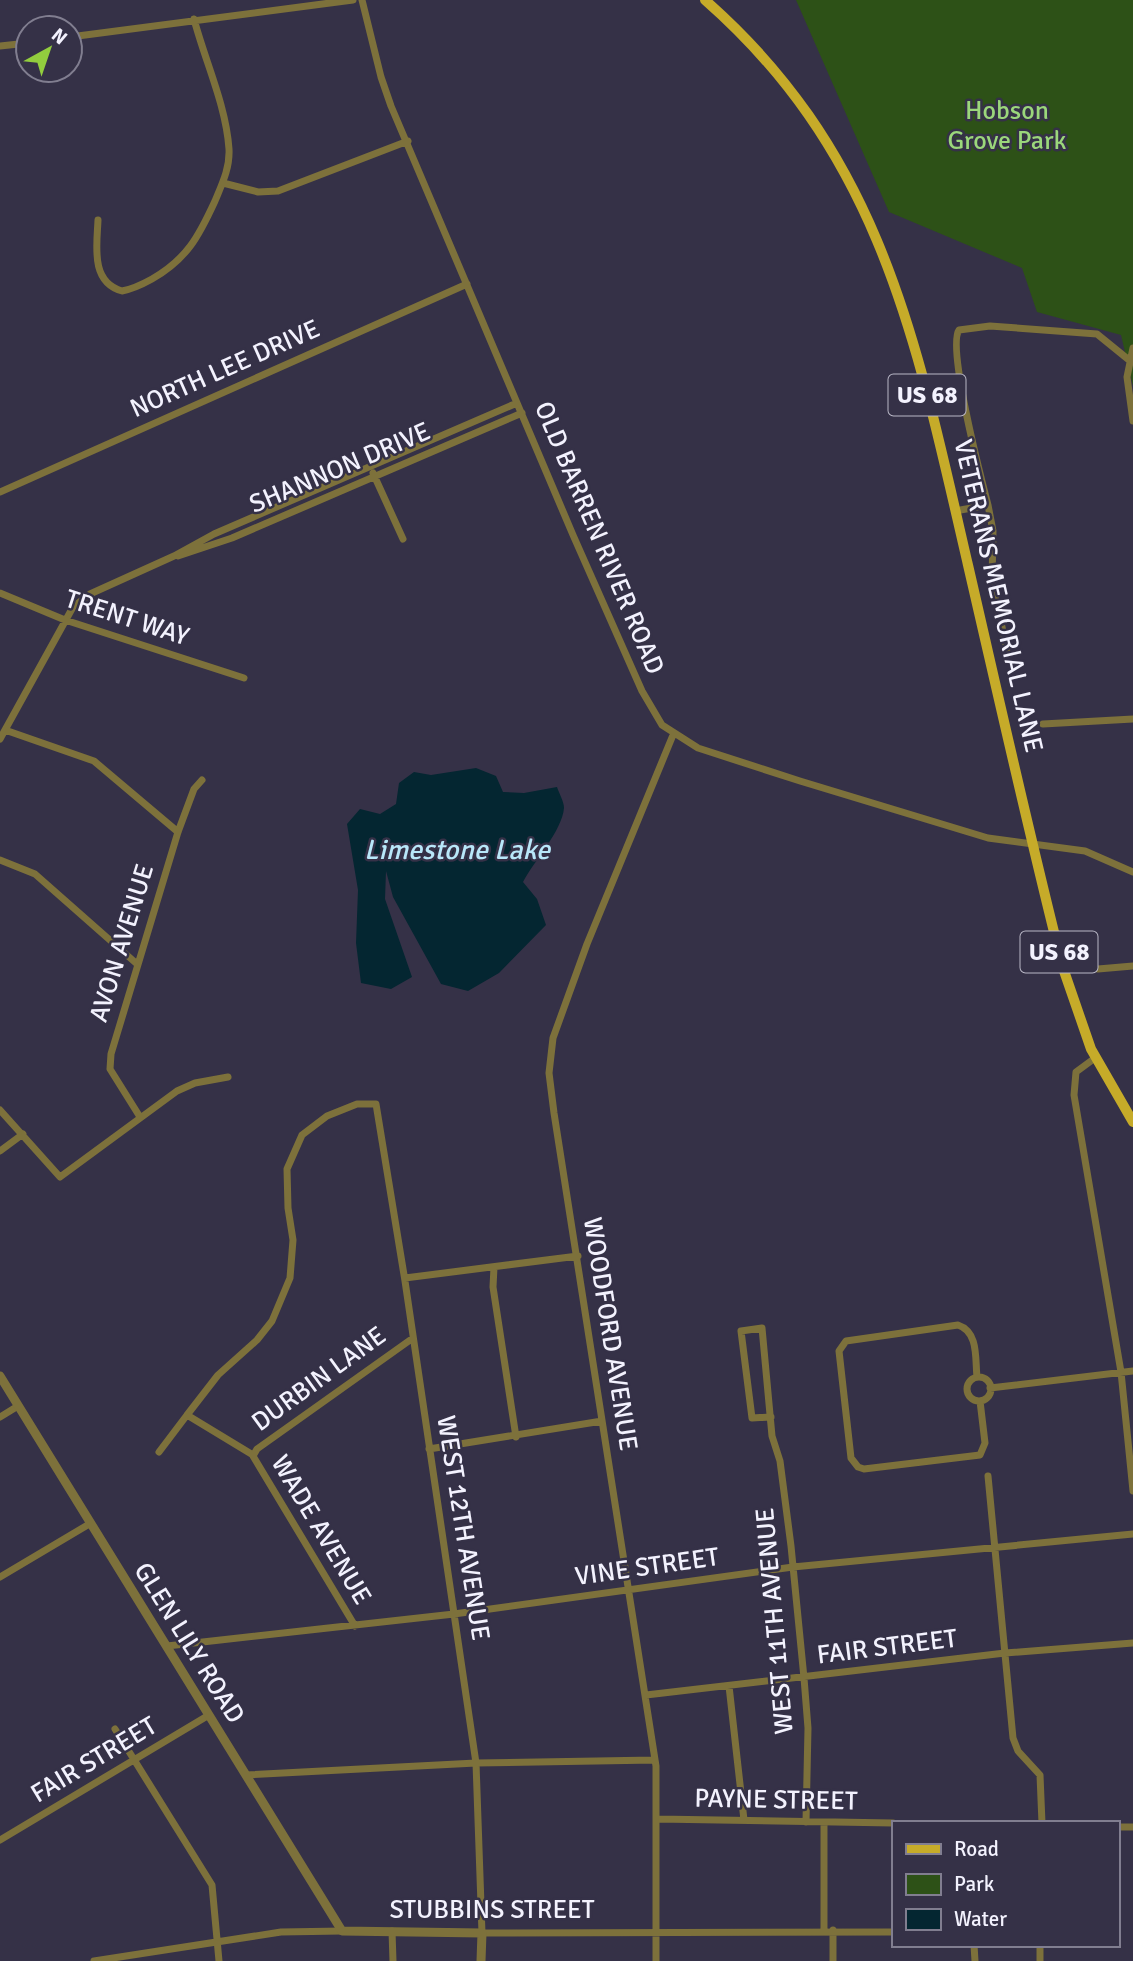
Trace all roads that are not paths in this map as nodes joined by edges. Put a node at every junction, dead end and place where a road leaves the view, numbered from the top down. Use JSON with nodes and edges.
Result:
{"nodes":[{"id":1,"x":353,"y":0,"type":"edge"},
{"id":2,"x":362,"y":0,"type":"edge"},
{"id":3,"x":705,"y":0,"type":"edge"},
{"id":4,"x":194,"y":19,"type":"junction"},
{"id":5,"x":84,"y":35,"type":"edge"},
{"id":6,"x":408,"y":141,"type":"junction"},
{"id":7,"x":223,"y":183,"type":"junction"},
{"id":8,"x":98,"y":220,"type":"dead end"},
{"id":9,"x":467,"y":284,"type":"junction"},
{"id":10,"x":1133,"y":348,"type":"edge"},
{"id":11,"x":1129,"y":359,"type":"junction"},
{"id":12,"x":517,"y":403,"type":"junction"},
{"id":13,"x":522,"y":413,"type":"junction"},
{"id":14,"x":1133,"y":421,"type":"edge"},
{"id":15,"x":443,"y":434,"type":"junction"},
{"id":16,"x":448,"y":444,"type":"junction"},
{"id":17,"x":370,"y":466,"type":"junction"},
{"id":18,"x":374,"y":476,"type":"junction"},
{"id":19,"x":0,"y":492,"type":"edge"},
{"id":20,"x":988,"y":505,"type":"junction"},
{"id":21,"x":268,"y":510,"type":"junction"},
{"id":22,"x":955,"y":511,"type":"junction"},
{"id":23,"x":272,"y":520,"type":"junction"},
{"id":24,"x":403,"y":539,"type":"dead end"},
{"id":25,"x":174,"y":556,"type":"junction"},
{"id":26,"x":0,"y":593,"type":"edge"},
{"id":27,"x":65,"y":620,"type":"junction"},
{"id":28,"x":1007,"y":649,"type":"dead end"},
{"id":29,"x":243,"y":678,"type":"dead end"},
{"id":30,"x":1133,"y":719,"type":"edge"},
{"id":31,"x":1042,"y":724,"type":"dead end"},
{"id":32,"x":5,"y":730,"type":"junction"},
{"id":33,"x":674,"y":735,"type":"junction"},
{"id":34,"x":0,"y":739,"type":"edge"},
{"id":35,"x":202,"y":780,"type":"dead end"},
{"id":36,"x":178,"y":832,"type":"junction"},
{"id":37,"x":1033,"y":844,"type":"junction"},
{"id":38,"x":0,"y":860,"type":"edge"},
{"id":39,"x":1133,"y":872,"type":"edge"},
{"id":40,"x":137,"y":964,"type":"junction"},
{"id":41,"x":1133,"y":966,"type":"edge"},
{"id":42,"x":1098,"y":969,"type":"dead end"},
{"id":43,"x":1095,"y":1058,"type":"junction"},
{"id":44,"x":228,"y":1077,"type":"dead end"},
{"id":45,"x":0,"y":1110,"type":"edge"},
{"id":46,"x":140,"y":1117,"type":"junction"},
{"id":47,"x":1133,"y":1122,"type":"edge"},
{"id":48,"x":23,"y":1134,"type":"junction"},
{"id":49,"x":0,"y":1151,"type":"edge"},
{"id":50,"x":578,"y":1256,"type":"junction"},
{"id":51,"x":494,"y":1267,"type":"junction"},
{"id":52,"x":405,"y":1278,"type":"junction"},
{"id":53,"x":413,"y":1338,"type":"junction"},
{"id":54,"x":1121,"y":1371,"type":"junction"},
{"id":55,"x":1133,"y":1371,"type":"edge"},
{"id":56,"x":0,"y":1376,"type":"edge"},
{"id":57,"x":977,"y":1377,"type":"junction"},
{"id":58,"x":990,"y":1388,"type":"junction"},
{"id":59,"x":980,"y":1401,"type":"junction"},
{"id":60,"x":18,"y":1406,"type":"junction"},
{"id":61,"x":187,"y":1415,"type":"junction"},
{"id":62,"x":0,"y":1417,"type":"edge"},
{"id":63,"x":771,"y":1418,"type":"junction"},
{"id":64,"x":602,"y":1421,"type":"junction"},
{"id":65,"x":516,"y":1437,"type":"junction"},
{"id":66,"x":429,"y":1449,"type":"junction"},
{"id":67,"x":159,"y":1452,"type":"dead end"},
{"id":68,"x":253,"y":1456,"type":"junction"},
{"id":69,"x":988,"y":1475,"type":"dead end"},
{"id":70,"x":1133,"y":1491,"type":"edge"},
{"id":71,"x":91,"y":1523,"type":"junction"},
{"id":72,"x":1133,"y":1534,"type":"edge"},
{"id":73,"x":993,"y":1547,"type":"junction"},
{"id":74,"x":793,"y":1567,"type":"junction"},
{"id":75,"x":0,"y":1577,"type":"edge"},
{"id":76,"x":628,"y":1591,"type":"junction"},
{"id":77,"x":454,"y":1614,"type":"junction"},
{"id":78,"x":355,"y":1626,"type":"junction"},
{"id":79,"x":1133,"y":1643,"type":"edge"},
{"id":80,"x":167,"y":1646,"type":"junction"},
{"id":81,"x":1004,"y":1653,"type":"junction"},
{"id":82,"x":804,"y":1678,"type":"junction"},
{"id":83,"x":729,"y":1686,"type":"junction"},
{"id":84,"x":646,"y":1695,"type":"junction"},
{"id":85,"x":209,"y":1715,"type":"junction"},
{"id":86,"x":115,"y":1729,"type":"dead end"},
{"id":87,"x":134,"y":1760,"type":"junction"},
{"id":88,"x":655,"y":1760,"type":"junction"},
{"id":89,"x":476,"y":1763,"type":"junction"},
{"id":90,"x":246,"y":1775,"type":"junction"},
{"id":91,"x":658,"y":1819,"type":"junction"},
{"id":92,"x":744,"y":1820,"type":"junction"},
{"id":93,"x":1042,"y":1821,"type":"edge"},
{"id":94,"x":806,"y":1822,"type":"junction"},
{"id":95,"x":824,"y":1822,"type":"junction"},
{"id":96,"x":892,"y":1823,"type":"edge"},
{"id":97,"x":0,"y":1840,"type":"edge"},
{"id":98,"x":824,"y":1930,"type":"junction"},
{"id":99,"x":833,"y":1930,"type":"junction"},
{"id":100,"x":342,"y":1931,"type":"junction"},
{"id":101,"x":393,"y":1931,"type":"junction"},
{"id":102,"x":657,"y":1931,"type":"junction"},
{"id":103,"x":892,"y":1932,"type":"edge"},
{"id":104,"x":482,"y":1933,"type":"junction"},
{"id":105,"x":219,"y":1940,"type":"junction"},
{"id":106,"x":94,"y":1961,"type":"edge"},
{"id":107,"x":219,"y":1961,"type":"edge"},
{"id":108,"x":393,"y":1961,"type":"edge"},
{"id":109,"x":481,"y":1961,"type":"edge"},
{"id":110,"x":656,"y":1961,"type":"edge"},
{"id":111,"x":834,"y":1961,"type":"edge"}],
"edges":[{"from":1,"to":4,"type":"street"},
{"from":2,"to":6,"type":"street","name":"OLD BARREN RIVER ROAD"},
{"from":3,"to":22,"type":"main road","name":"VETERANS MEMORIAL LANE","number":"US 68"},
{"from":4,"to":5,"type":"street"},
{"from":4,"to":7,"type":"street"},
{"from":6,"to":7,"type":"street"},
{"from":6,"to":9,"type":"street","name":"OLD BARREN RIVER ROAD"},
{"from":7,"to":8,"type":"street"},
{"from":9,"to":12,"type":"street","name":"OLD BARREN RIVER ROAD"},
{"from":9,"to":19,"type":"street","name":"NORTH LEE DRIVE"},
{"from":10,"to":11,"type":"street"},
{"from":11,"to":14,"type":"street"},
{"from":11,"to":20,"type":"street"},
{"from":12,"to":13,"type":"street","name":"OLD BARREN RIVER ROAD"},
{"from":12,"to":15,"type":"street","name":"SHANNON DRIVE"},
{"from":13,"to":16,"type":"street","name":"SHANNON DRIVE"},
{"from":13,"to":33,"type":"street","name":"OLD BARREN RIVER ROAD"},
{"from":15,"to":16,"type":"street"},
{"from":15,"to":17,"type":"street","name":"SHANNON DRIVE"},
{"from":16,"to":18,"type":"street","name":"SHANNON DRIVE"},
{"from":17,"to":18,"type":"street"},
{"from":17,"to":21,"type":"street","name":"SHANNON DRIVE"},
{"from":18,"to":23,"type":"street","name":"SHANNON DRIVE"},
{"from":18,"to":24,"type":"street"},
{"from":20,"to":22,"type":"street"},
{"from":20,"to":28,"type":"street"},
{"from":21,"to":23,"type":"street"},
{"from":21,"to":25,"type":"street","name":"SHANNON DRIVE"},
{"from":22,"to":37,"type":"main road","name":"VETERANS MEMORIAL LANE","number":"US 68"},
{"from":23,"to":25,"type":"street","name":"SHANNON DRIVE"},
{"from":25,"to":27,"type":"street","name":"SHANNON DRIVE"},
{"from":26,"to":27,"type":"street","name":"TRENT WAY"},
{"from":27,"to":29,"type":"street","name":"TRENT WAY"},
{"from":27,"to":32,"type":"street","name":"SHANNON DRIVE"},
{"from":30,"to":31,"type":"street"},
{"from":32,"to":34,"type":"street","name":"SHANNON DRIVE"},
{"from":32,"to":36,"type":"street"},
{"from":33,"to":37,"type":"street","name":"OLD BARREN RIVER ROAD"},
{"from":33,"to":50,"type":"street","name":"WOODFORD AVENUE"},
{"from":35,"to":36,"type":"street","name":"AVON AVENUE"},
{"from":36,"to":40,"type":"street","name":"AVON AVENUE"},
{"from":37,"to":39,"type":"street","name":"OLD BARREN RIVER ROAD"},
{"from":37,"to":43,"type":"main road","name":"VETERANS MEMORIAL LANE","number":"US 68"},
{"from":38,"to":40,"type":"street"},
{"from":40,"to":46,"type":"street","name":"AVON AVENUE"},
{"from":41,"to":42,"type":"street"},
{"from":43,"to":47,"type":"main road","name":"VETERANS MEMORIAL LANE","number":"US 68"},
{"from":43,"to":54,"type":"street"},
{"from":44,"to":46,"type":"street"},
{"from":45,"to":48,"type":"street"},
{"from":46,"to":48,"type":"street"},
{"from":48,"to":49,"type":"street"},
{"from":50,"to":51,"type":"street"},
{"from":50,"to":64,"type":"street","name":"WOODFORD AVENUE"},
{"from":51,"to":52,"type":"street"},
{"from":51,"to":65,"type":"street"},
{"from":52,"to":53,"type":"street","name":"WEST 12TH AVENUE"},
{"from":52,"to":61,"type":"street","name":"WEST 12TH AVENUE"},
{"from":53,"to":66,"type":"street","name":"WEST 12TH AVENUE"},
{"from":53,"to":68,"type":"street","name":"DURBIN LANE"},
{"from":54,"to":55,"type":"street"},
{"from":54,"to":58,"type":"street"},
{"from":54,"to":70,"type":"street"},
{"from":56,"to":60,"type":"street","name":"GLEN LILY ROAD"},
{"from":57,"to":58,"type":"street"},
{"from":57,"to":59,"type":"street"},
{"from":57,"to":59,"type":"street"},
{"from":58,"to":59,"type":"street"},
{"from":60,"to":62,"type":"street"},
{"from":60,"to":71,"type":"street","name":"GLEN LILY ROAD"},
{"from":61,"to":67,"type":"street"},
{"from":61,"to":68,"type":"street"},
{"from":63,"to":63,"type":"street","name":"WEST 11TH AVENUE"},
{"from":63,"to":74,"type":"street","name":"WEST 11TH AVENUE"},
{"from":64,"to":65,"type":"street"},
{"from":64,"to":76,"type":"street","name":"WOODFORD AVENUE"},
{"from":65,"to":66,"type":"street"},
{"from":66,"to":77,"type":"street","name":"WEST 12TH AVENUE"},
{"from":68,"to":78,"type":"street","name":"WADE AVENUE"},
{"from":69,"to":73,"type":"street"},
{"from":71,"to":75,"type":"street"},
{"from":71,"to":80,"type":"street","name":"GLEN LILY ROAD"},
{"from":72,"to":73,"type":"street","name":"VINE STREET"},
{"from":73,"to":74,"type":"street","name":"VINE STREET"},
{"from":73,"to":81,"type":"street"},
{"from":74,"to":76,"type":"street","name":"VINE STREET"},
{"from":74,"to":82,"type":"street","name":"WEST 11TH AVENUE"},
{"from":76,"to":77,"type":"street","name":"VINE STREET"},
{"from":76,"to":84,"type":"street","name":"WOODFORD AVENUE"},
{"from":77,"to":78,"type":"street","name":"VINE STREET"},
{"from":77,"to":89,"type":"street","name":"WEST 12TH AVENUE"},
{"from":78,"to":80,"type":"street","name":"VINE STREET"},
{"from":79,"to":81,"type":"street","name":"FAIR STREET"},
{"from":80,"to":85,"type":"street","name":"GLEN LILY ROAD"},
{"from":81,"to":82,"type":"street","name":"FAIR STREET"},
{"from":81,"to":93,"type":"street"},
{"from":82,"to":83,"type":"street","name":"FAIR STREET"},
{"from":82,"to":94,"type":"street","name":"WEST 11TH AVENUE"},
{"from":83,"to":84,"type":"street","name":"FAIR STREET"},
{"from":83,"to":92,"type":"street"},
{"from":84,"to":88,"type":"street","name":"WOODFORD AVENUE"},
{"from":85,"to":87,"type":"street","name":"FAIR STREET"},
{"from":85,"to":90,"type":"street","name":"GLEN LILY ROAD"},
{"from":86,"to":87,"type":"street"},
{"from":87,"to":97,"type":"street","name":"FAIR STREET"},
{"from":87,"to":105,"type":"street"},
{"from":88,"to":89,"type":"street"},
{"from":88,"to":91,"type":"street","name":"WOODFORD AVENUE"},
{"from":89,"to":90,"type":"street"},
{"from":89,"to":104,"type":"street","name":"WEST 12TH AVENUE"},
{"from":90,"to":100,"type":"street","name":"GLEN LILY ROAD"},
{"from":91,"to":92,"type":"street","name":"PAYNE STREET"},
{"from":91,"to":102,"type":"street","name":"WOODFORD AVENUE"},
{"from":92,"to":94,"type":"street","name":"PAYNE STREET"},
{"from":94,"to":95,"type":"street","name":"PAYNE STREET"},
{"from":95,"to":96,"type":"street","name":"PAYNE STREET"},
{"from":95,"to":98,"type":"street"},
{"from":98,"to":99,"type":"street","name":"STUBBINS STREET"},
{"from":98,"to":102,"type":"street","name":"STUBBINS STREET"},
{"from":99,"to":103,"type":"street","name":"STUBBINS STREET"},
{"from":99,"to":111,"type":"street"},
{"from":100,"to":101,"type":"street","name":"STUBBINS STREET"},
{"from":100,"to":105,"type":"street","name":"STUBBINS STREET"},
{"from":101,"to":104,"type":"street","name":"STUBBINS STREET"},
{"from":101,"to":108,"type":"street"},
{"from":102,"to":104,"type":"street","name":"STUBBINS STREET"},
{"from":102,"to":110,"type":"street","name":"WOODFORD AVENUE"},
{"from":104,"to":109,"type":"street","name":"WEST 12TH AVENUE"},
{"from":105,"to":106,"type":"street","name":"STUBBINS STREET"},
{"from":105,"to":107,"type":"street"}]}
